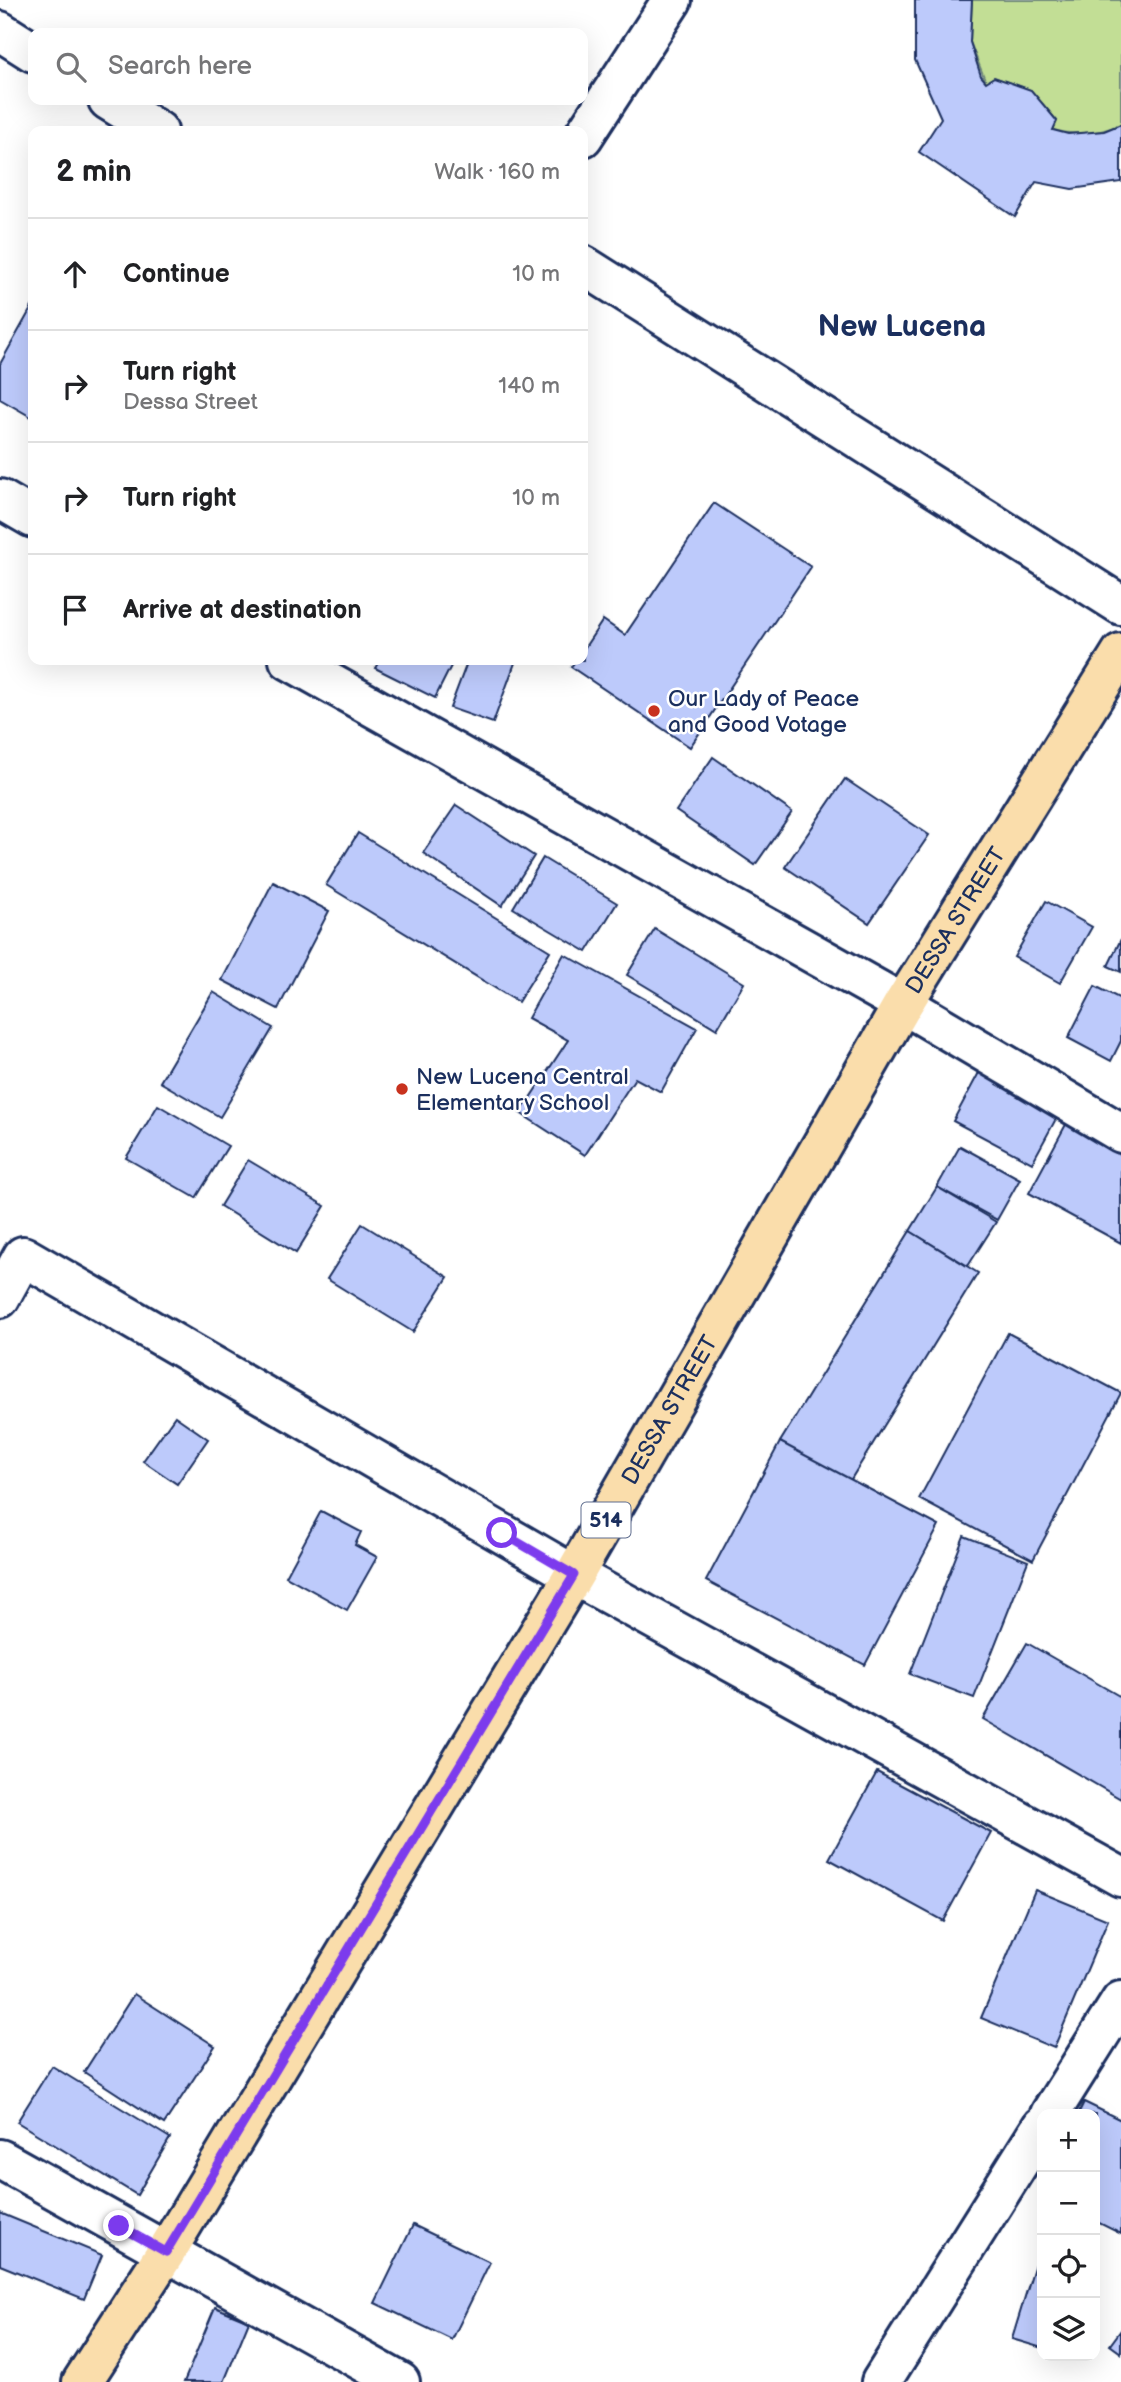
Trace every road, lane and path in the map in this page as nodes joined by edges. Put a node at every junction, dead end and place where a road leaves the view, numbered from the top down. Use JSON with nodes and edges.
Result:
{"nodes":[{"id":1,"x":672,"y":0,"type":"edge"},
{"id":2,"x":0,"y":31,"type":"edge"},
{"id":3,"x":28,"y":49,"type":"edge"},
{"id":4,"x":116,"y":105,"type":"edge"},
{"id":5,"x":150,"y":126,"type":"edge"},
{"id":6,"x":588,"y":129,"type":"edge"},
{"id":7,"x":588,"y":268,"type":"edge"},
{"id":8,"x":0,"y":499,"type":"edge"},
{"id":9,"x":28,"y":515,"type":"edge"},
{"id":10,"x":1121,"y":605,"type":"edge"},
{"id":11,"x":1121,"y":653,"type":"edge"},
{"id":12,"x":298,"y":665,"type":"edge"},
{"id":13,"x":903,"y":1004,"type":"junction"},
{"id":14,"x":1121,"y":1133,"type":"edge"},
{"id":15,"x":0,"y":1298,"type":"edge"},
{"id":16,"x":574,"y":1575,"type":"junction"},
{"id":17,"x":1121,"y":1877,"type":"edge"},
{"id":18,"x":1121,"y":2001,"type":"edge"},
{"id":19,"x":1053,"y":2109,"type":"edge"},
{"id":20,"x":1037,"y":2134,"type":"edge"},
{"id":21,"x":0,"y":2159,"type":"edge"},
{"id":22,"x":166,"y":2252,"type":"junction"},
{"id":23,"x":82,"y":2382,"type":"edge"},
{"id":24,"x":400,"y":2382,"type":"edge"},
{"id":25,"x":881,"y":2382,"type":"edge"}],
"edges":[{"from":1,"to":6,"type":"street"},
{"from":2,"to":3,"type":"street"},
{"from":4,"to":5,"type":"street"},
{"from":7,"to":10,"type":"street"},
{"from":8,"to":9,"type":"street"},
{"from":11,"to":13,"type":"main road","name":"DESSA STREET","number":"514"},
{"from":12,"to":13,"type":"street"},
{"from":13,"to":14,"type":"street"},
{"from":13,"to":16,"type":"main road","name":"DESSA STREET","number":"514"},
{"from":15,"to":16,"type":"street"},
{"from":16,"to":17,"type":"street"},
{"from":16,"to":22,"type":"main road","name":"DESSA STREET","number":"514"},
{"from":18,"to":19,"type":"street"},
{"from":20,"to":25,"type":"street"},
{"from":21,"to":22,"type":"street"},
{"from":22,"to":23,"type":"main road","name":"DESSA STREET","number":"514"},
{"from":22,"to":24,"type":"street"}]}
